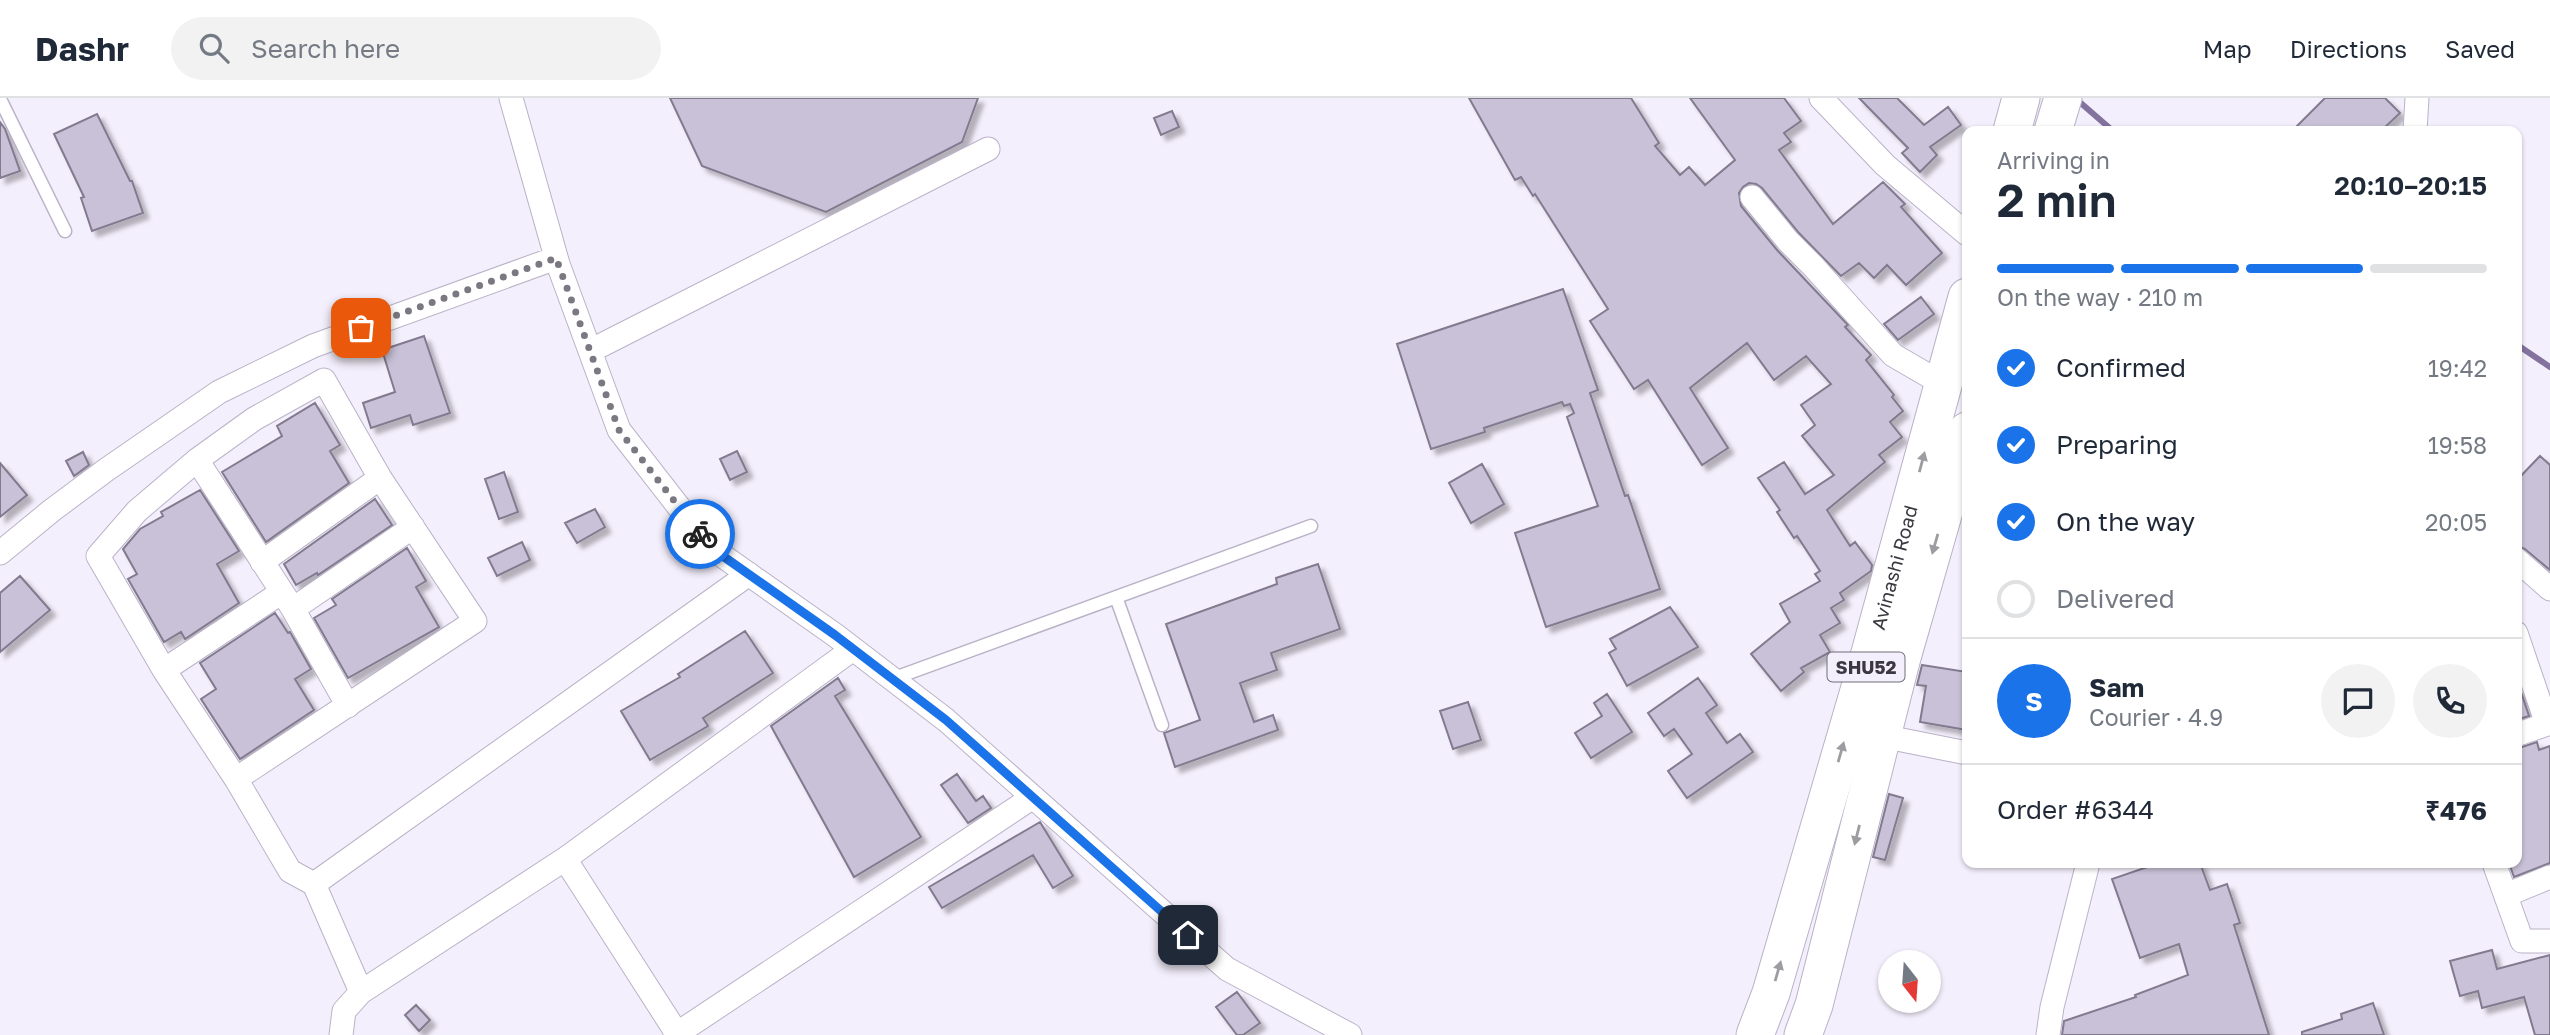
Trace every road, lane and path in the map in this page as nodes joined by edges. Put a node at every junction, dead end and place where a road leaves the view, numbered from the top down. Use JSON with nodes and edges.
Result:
{"nodes":[{"id":1,"x":511,"y":98,"type":"edge"},
{"id":2,"x":1821,"y":98,"type":"edge"},
{"id":3,"x":2021,"y":98,"type":"edge"},
{"id":4,"x":2063,"y":98,"type":"edge"},
{"id":5,"x":2417,"y":98,"type":"edge"},
{"id":6,"x":1,"y":103,"type":"edge"},
{"id":7,"x":2013,"y":126,"type":"edge"},
{"id":8,"x":2055,"y":126,"type":"edge"},
{"id":9,"x":2415,"y":126,"type":"edge"},
{"id":10,"x":988,"y":149,"type":"dead end"},
{"id":11,"x":1752,"y":197,"type":"dead end"},
{"id":12,"x":1962,"y":230,"type":"edge"},
{"id":13,"x":65,"y":231,"type":"dead end"},
{"id":14,"x":556,"y":258,"type":"junction"},
{"id":15,"x":1962,"y":316,"type":"edge"},
{"id":16,"x":590,"y":351,"type":"junction"},
{"id":17,"x":1944,"y":384,"type":"junction"},
{"id":18,"x":1962,"y":449,"type":"edge"},
{"id":19,"x":197,"y":460,"type":"junction"},
{"id":20,"x":380,"y":478,"type":"junction"},
{"id":21,"x":1311,"y":526,"type":"dead end"},
{"id":22,"x":413,"y":527,"type":"junction"},
{"id":23,"x":0,"y":554,"type":"edge"},
{"id":24,"x":262,"y":562,"type":"junction"},
{"id":25,"x":2522,"y":564,"type":"edge"},
{"id":26,"x":749,"y":575,"type":"junction"},
{"id":27,"x":2550,"y":589,"type":"edge"},
{"id":28,"x":1116,"y":597,"type":"junction"},
{"id":29,"x":287,"y":601,"type":"junction"},
{"id":30,"x":853,"y":649,"type":"junction"},
{"id":31,"x":2522,"y":650,"type":"edge"},
{"id":32,"x":164,"y":670,"type":"junction"},
{"id":33,"x":892,"y":679,"type":"junction"},
{"id":34,"x":348,"y":706,"type":"junction"},
{"id":35,"x":2549,"y":724,"type":"edge"},
{"id":36,"x":1162,"y":725,"type":"dead end"},
{"id":37,"x":2522,"y":733,"type":"edge"},
{"id":38,"x":1882,"y":736,"type":"junction"},
{"id":39,"x":1962,"y":752,"type":"edge"},
{"id":40,"x":236,"y":779,"type":"junction"},
{"id":41,"x":1033,"y":797,"type":"junction"},
{"id":42,"x":565,"y":859,"type":"junction"},
{"id":43,"x":2087,"y":868,"type":"edge"},
{"id":44,"x":2496,"y":868,"type":"edge"},
{"id":45,"x":2550,"y":877,"type":"edge"},
{"id":46,"x":314,"y":884,"type":"junction"},
{"id":47,"x":2506,"y":895,"type":"junction"},
{"id":48,"x":2550,"y":941,"type":"edge"},
{"id":49,"x":361,"y":992,"type":"junction"},
{"id":50,"x":687,"y":1031,"type":"edge"},
{"id":51,"x":1811,"y":1033,"type":"edge"},
{"id":52,"x":341,"y":1035,"type":"edge"},
{"id":53,"x":1350,"y":1035,"type":"edge"},
{"id":54,"x":1755,"y":1035,"type":"edge"},
{"id":55,"x":2048,"y":1035,"type":"edge"}],
"edges":[{"from":1,"to":14,"type":"street"},
{"from":2,"to":12,"type":"street"},
{"from":3,"to":7,"type":"main road"},
{"from":4,"to":8,"type":"main road"},
{"from":5,"to":9,"type":"street"},
{"from":6,"to":13,"type":"lane"},
{"from":10,"to":16,"type":"street"},
{"from":11,"to":17,"type":"street"},
{"from":14,"to":16,"type":"street"},
{"from":14,"to":23,"type":"street"},
{"from":15,"to":17,"type":"main road","name":"Avinashi Road","number":"SHU52"},
{"from":16,"to":26,"type":"street"},
{"from":54,"to":17,"type":"main road","name":"Avinashi Road","number":"SHU52","one_way":true},
{"from":18,"to":38,"type":"main road","name":"Avinashi Road","number":"SHU52","one_way":true},
{"from":19,"to":20,"type":"street"},
{"from":19,"to":24,"type":"street"},
{"from":19,"to":32,"type":"street"},
{"from":20,"to":22,"type":"street"},
{"from":20,"to":24,"type":"street"},
{"from":21,"to":28,"type":"lane"},
{"from":22,"to":29,"type":"street"},
{"from":22,"to":34,"type":"street"},
{"from":24,"to":29,"type":"street"},
{"from":25,"to":27,"type":"street"},
{"from":26,"to":30,"type":"street"},
{"from":26,"to":46,"type":"street"},
{"from":28,"to":33,"type":"lane"},
{"from":28,"to":36,"type":"lane"},
{"from":29,"to":32,"type":"street"},
{"from":29,"to":34,"type":"street"},
{"from":30,"to":33,"type":"street"},
{"from":30,"to":42,"type":"street"},
{"from":31,"to":35,"type":"street"},
{"from":32,"to":40,"type":"street"},
{"from":33,"to":41,"type":"street"},
{"from":34,"to":40,"type":"street"},
{"from":35,"to":37,"type":"street"},
{"from":38,"to":39,"type":"street"},
{"from":38,"to":51,"type":"main road","name":"Avinashi Road","number":"SHU52","one_way":true},
{"from":40,"to":46,"type":"street"},
{"from":41,"to":50,"type":"street"},
{"from":41,"to":53,"type":"street"},
{"from":42,"to":49,"type":"street"},
{"from":42,"to":50,"type":"street"},
{"from":43,"to":55,"type":"street"},
{"from":44,"to":47,"type":"street"},
{"from":45,"to":47,"type":"street"},
{"from":46,"to":49,"type":"street"},
{"from":47,"to":48,"type":"street"},
{"from":49,"to":52,"type":"street"}]}
